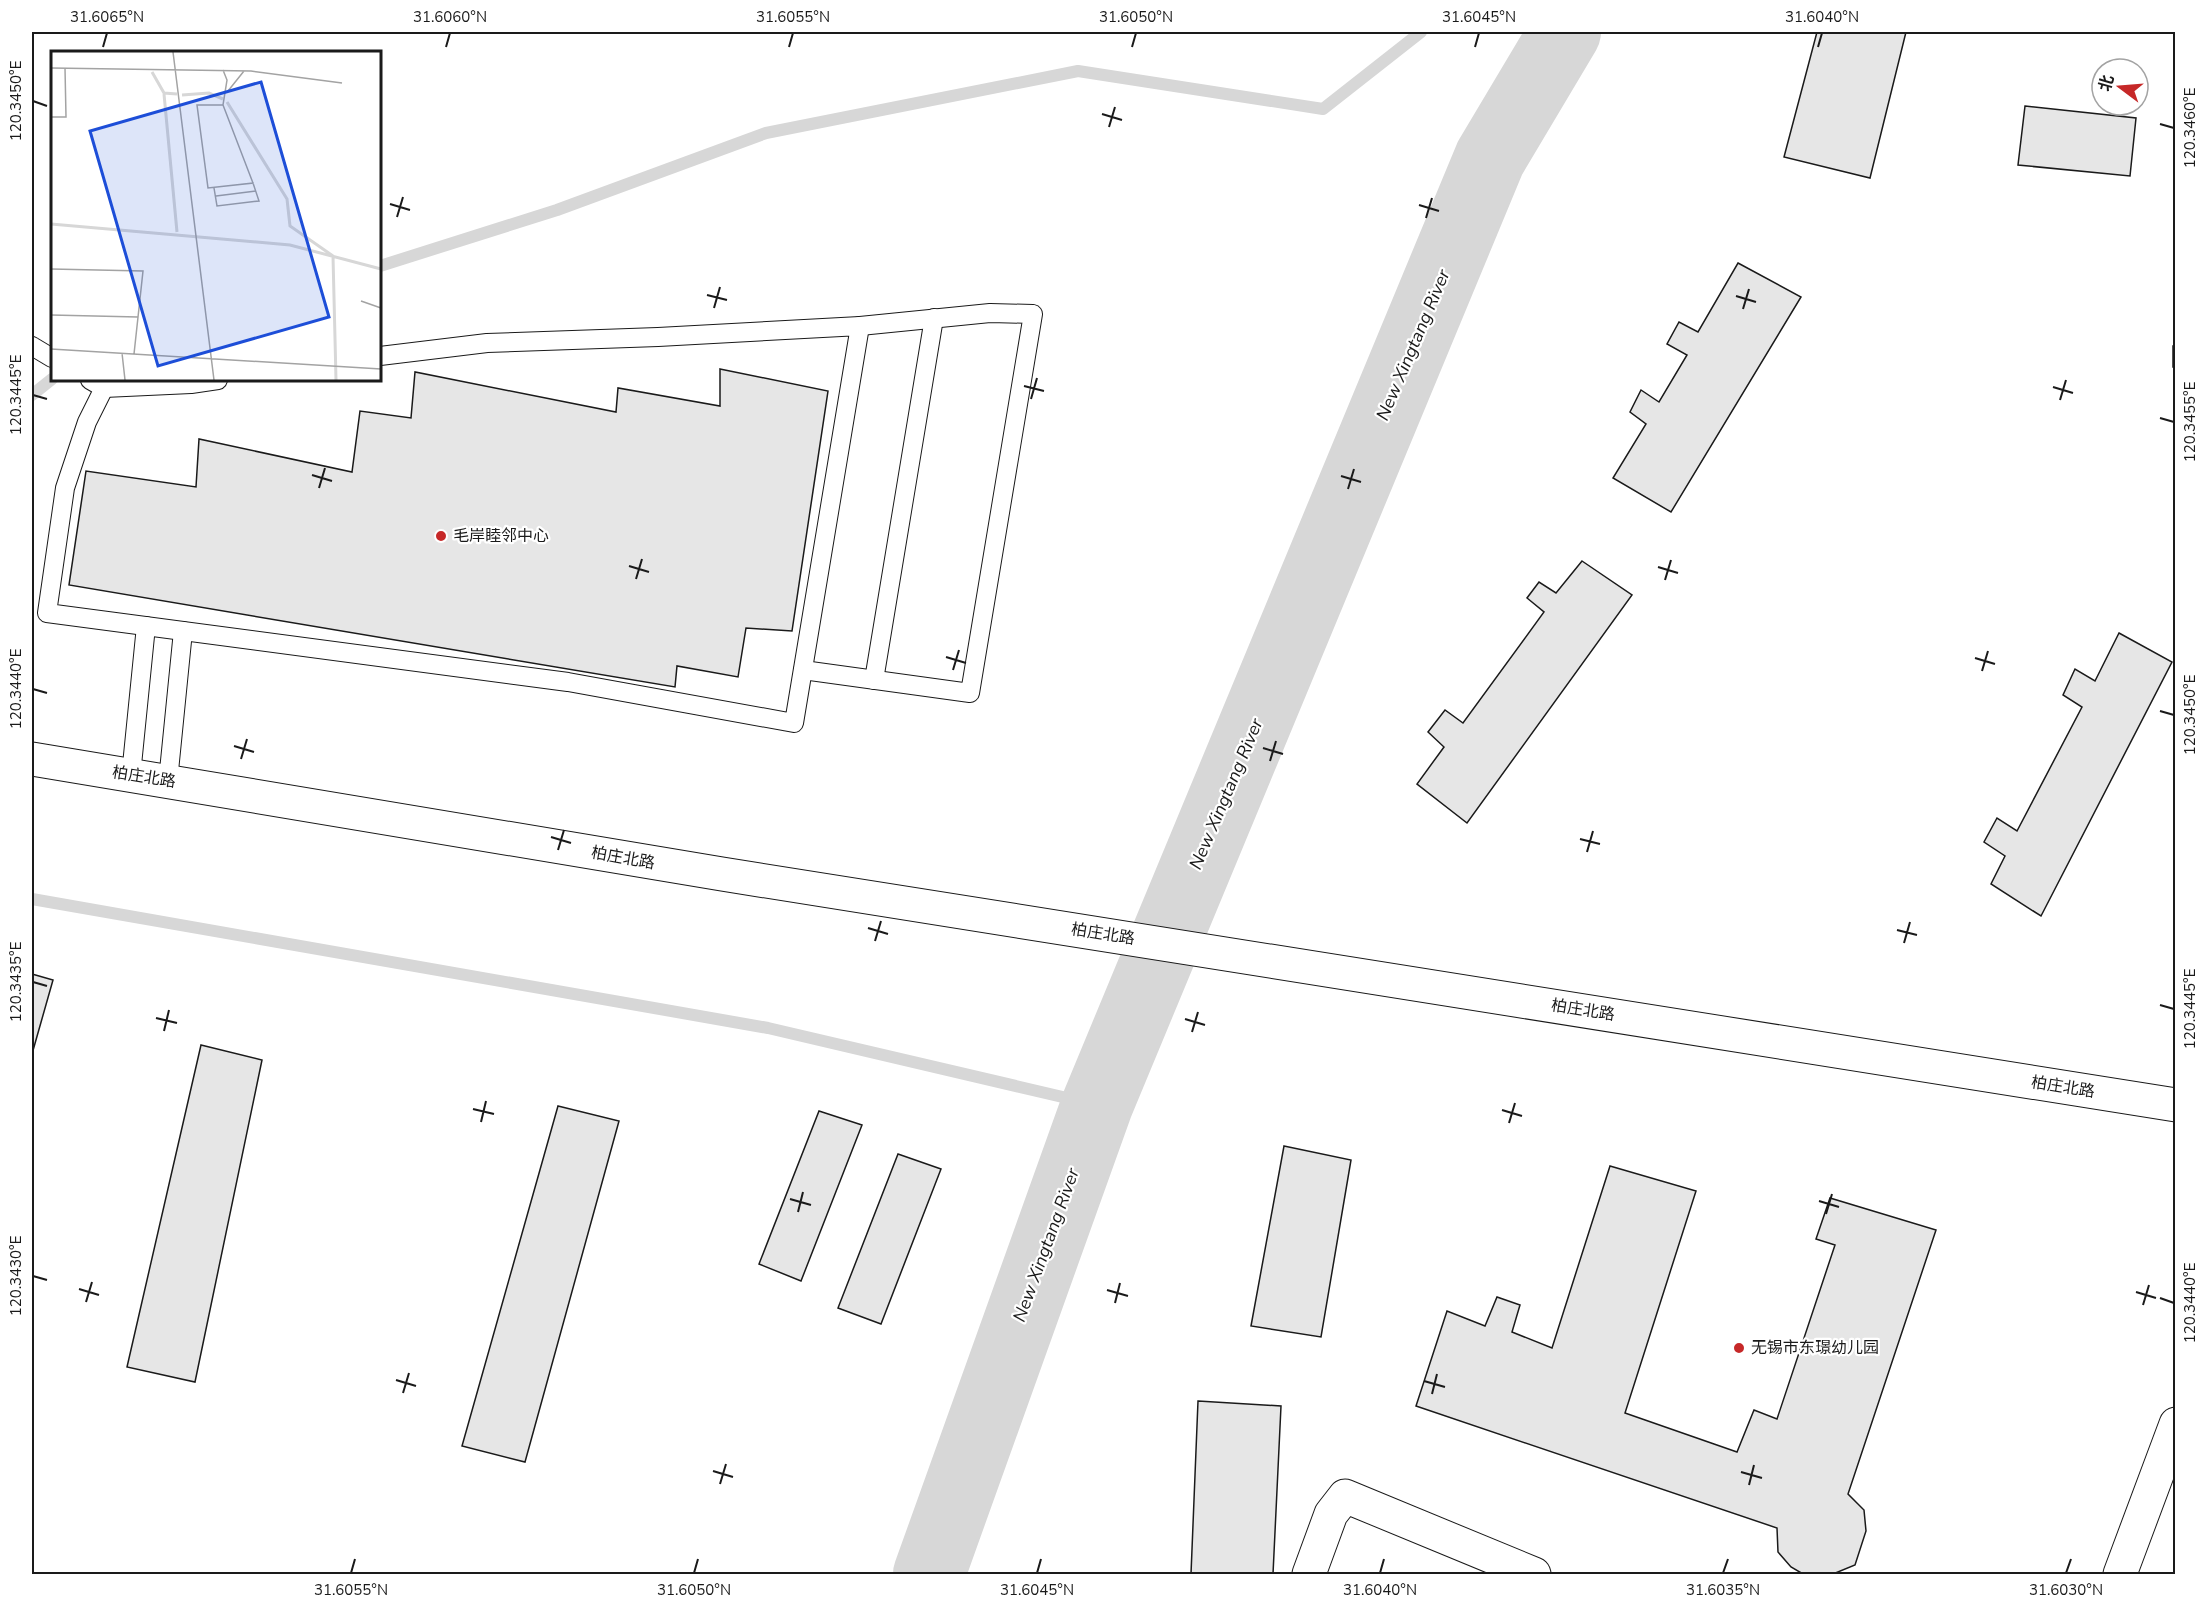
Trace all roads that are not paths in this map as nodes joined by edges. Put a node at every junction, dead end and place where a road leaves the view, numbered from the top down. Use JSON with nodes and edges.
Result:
{"nodes":[{"id":1,"x":934,"y":318,"type":"junction"},
{"id":2,"x":860,"y":326,"type":"junction"},
{"id":3,"x":32,"y":346,"type":"edge"},
{"id":4,"x":381,"y":356,"type":"edge"},
{"id":5,"x":51,"y":357,"type":"edge"},
{"id":6,"x":211,"y":381,"type":"edge"},
{"id":7,"x":97,"y":384,"type":"edge"},
{"id":8,"x":146,"y":626,"type":"junction"},
{"id":9,"x":183,"y":631,"type":"junction"},
{"id":10,"x":803,"y":670,"type":"junction"},
{"id":11,"x":874,"y":680,"type":"junction"},
{"id":12,"x":32,"y":759,"type":"edge"},
{"id":13,"x":131,"y":775,"type":"junction"},
{"id":14,"x":168,"y":781,"type":"junction"},
{"id":15,"x":2175,"y":1105,"type":"edge"},
{"id":16,"x":2175,"y":1424,"type":"edge"},
{"id":17,"x":1309,"y":1575,"type":"edge"},
{"id":18,"x":1534,"y":1575,"type":"edge"},
{"id":19,"x":2120,"y":1575,"type":"edge"}],
"edges":[{"from":1,"to":2,"type":"lane"},
{"from":1,"to":11,"type":"lane"},
{"from":1,"to":11,"type":"lane"},
{"from":2,"to":4,"type":"lane"},
{"from":2,"to":10,"type":"lane"},
{"from":3,"to":5,"type":"lane"},
{"from":6,"to":7,"type":"lane"},
{"from":7,"to":8,"type":"lane"},
{"from":8,"to":9,"type":"lane"},
{"from":8,"to":13,"type":"lane"},
{"from":9,"to":10,"type":"lane"},
{"from":9,"to":14,"type":"lane"},
{"from":10,"to":11,"type":"lane"},
{"from":12,"to":13,"type":"street","name":"柏庄北路"},
{"from":13,"to":14,"type":"street","name":"柏庄北路"},
{"from":14,"to":15,"type":"street","name":"柏庄北路"},
{"from":16,"to":19,"type":"street"},
{"from":17,"to":18,"type":"street"}]}
